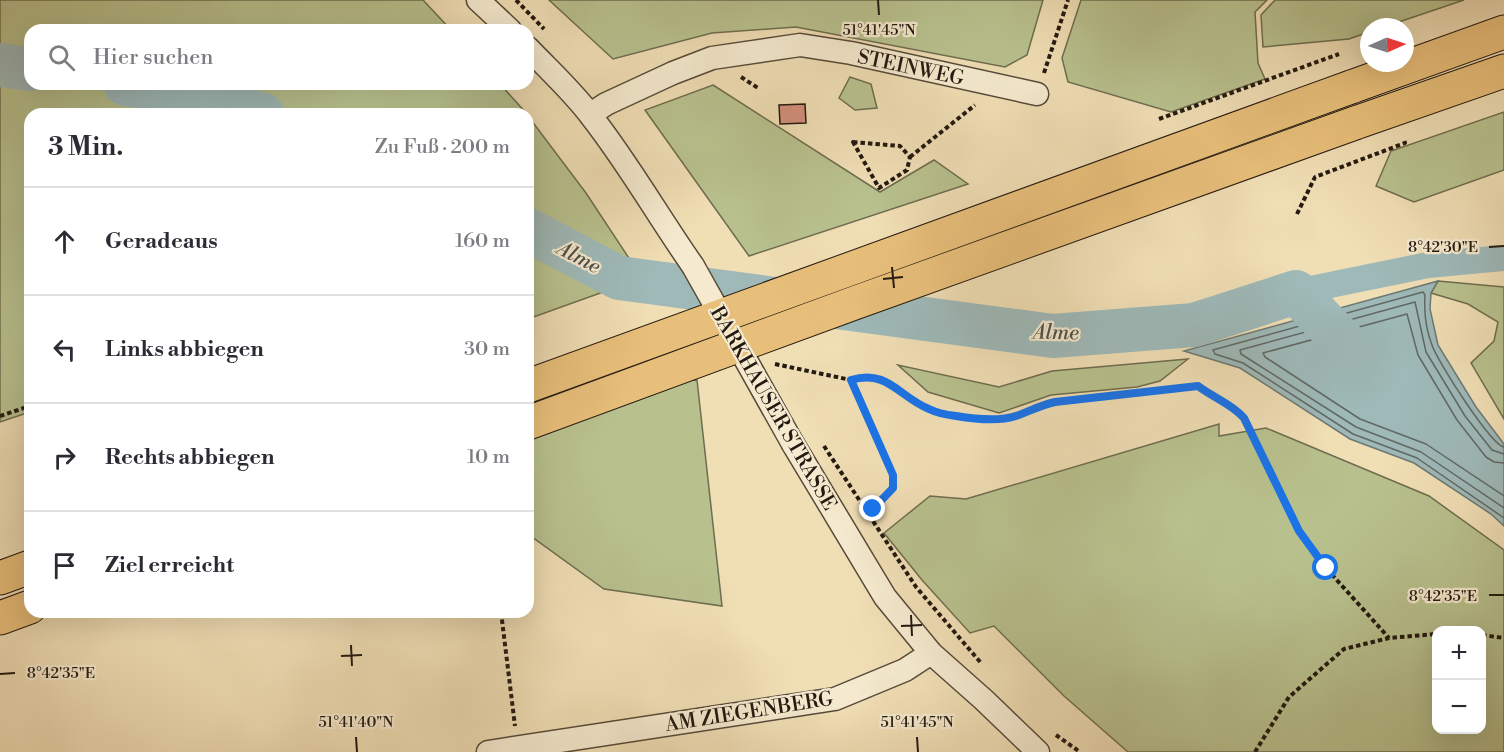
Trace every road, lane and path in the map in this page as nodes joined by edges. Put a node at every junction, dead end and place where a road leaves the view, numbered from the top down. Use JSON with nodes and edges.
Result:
{"nodes":[{"id":1,"x":478,"y":0,"type":"edge"},
{"id":2,"x":1068,"y":0,"type":"edge"},
{"id":3,"x":504,"y":24,"type":"edge"},
{"id":4,"x":1504,"y":32,"type":"edge"},
{"id":5,"x":534,"y":54,"type":"edge"},
{"id":6,"x":1339,"y":54,"type":"dead end"},
{"id":7,"x":1504,"y":71,"type":"edge"},
{"id":8,"x":991,"y":84,"type":"junction"},
{"id":9,"x":1037,"y":94,"type":"joint"},
{"id":10,"x":591,"y":114,"type":"junction"},
{"id":11,"x":1159,"y":119,"type":"dead end"},
{"id":12,"x":1404,"y":139,"type":"dead end"},
{"id":13,"x":910,"y":157,"type":"junction"},
{"id":14,"x":1297,"y":214,"type":"dead end"},
{"id":15,"x":534,"y":384,"type":"edge"},
{"id":16,"x":24,"y":408,"type":"edge"},
{"id":17,"x":0,"y":416,"type":"edge"},
{"id":18,"x":534,"y":421,"type":"edge"},
{"id":19,"x":818,"y":436,"type":"dead end"},
{"id":20,"x":873,"y":509,"type":"dead end"},
{"id":21,"x":24,"y":569,"type":"edge"},
{"id":22,"x":0,"y":578,"type":"edge"},
{"id":23,"x":24,"y":609,"type":"edge"},
{"id":24,"x":0,"y":618,"type":"edge"},
{"id":25,"x":502,"y":618,"type":"edge"},
{"id":26,"x":1432,"y":634,"type":"edge"},
{"id":27,"x":1486,"y":636,"type":"edge"},
{"id":28,"x":1389,"y":638,"type":"junction"},
{"id":29,"x":1504,"y":638,"type":"edge"},
{"id":30,"x":931,"y":653,"type":"junction"},
{"id":31,"x":971,"y":653,"type":"dead end"},
{"id":32,"x":517,"y":748,"type":"junction"},
{"id":33,"x":488,"y":752,"type":"edge"},
{"id":34,"x":1038,"y":752,"type":"edge"},
{"id":35,"x":1255,"y":752,"type":"edge"}],
"edges":[{"from":1,"to":3,"type":"street"},
{"from":2,"to":9,"type":"path"},
{"from":4,"to":15,"type":"highway","bridge":true},
{"from":5,"to":10,"type":"street","name":"BARKHAUSER STRASSE"},
{"from":6,"to":11,"type":"path"},
{"from":7,"to":18,"type":"highway","bridge":true},
{"from":8,"to":9,"type":"street","name":"STEINWEG"},
{"from":8,"to":10,"type":"street","name":"STEINWEG"},
{"from":8,"to":13,"type":"path"},
{"from":10,"to":30,"type":"street","name":"BARKHAUSER STRASSE","bridge":true},
{"from":12,"to":14,"type":"path"},
{"from":13,"to":13,"type":"path"},
{"from":16,"to":17,"type":"path"},
{"from":19,"to":31,"type":"path"},
{"from":20,"to":28,"type":"path"},
{"from":21,"to":22,"type":"highway"},
{"from":23,"to":24,"type":"highway"},
{"from":25,"to":32,"type":"path"},
{"from":26,"to":28,"type":"path"},
{"from":27,"to":29,"type":"path"},
{"from":28,"to":35,"type":"path"},
{"from":30,"to":32,"type":"street","name":"AM ZIEGENBERG"},
{"from":30,"to":34,"type":"street","name":"BARKHAUSER STRASSE"},
{"from":32,"to":33,"type":"street","name":"AM ZIEGENBERG"}]}
